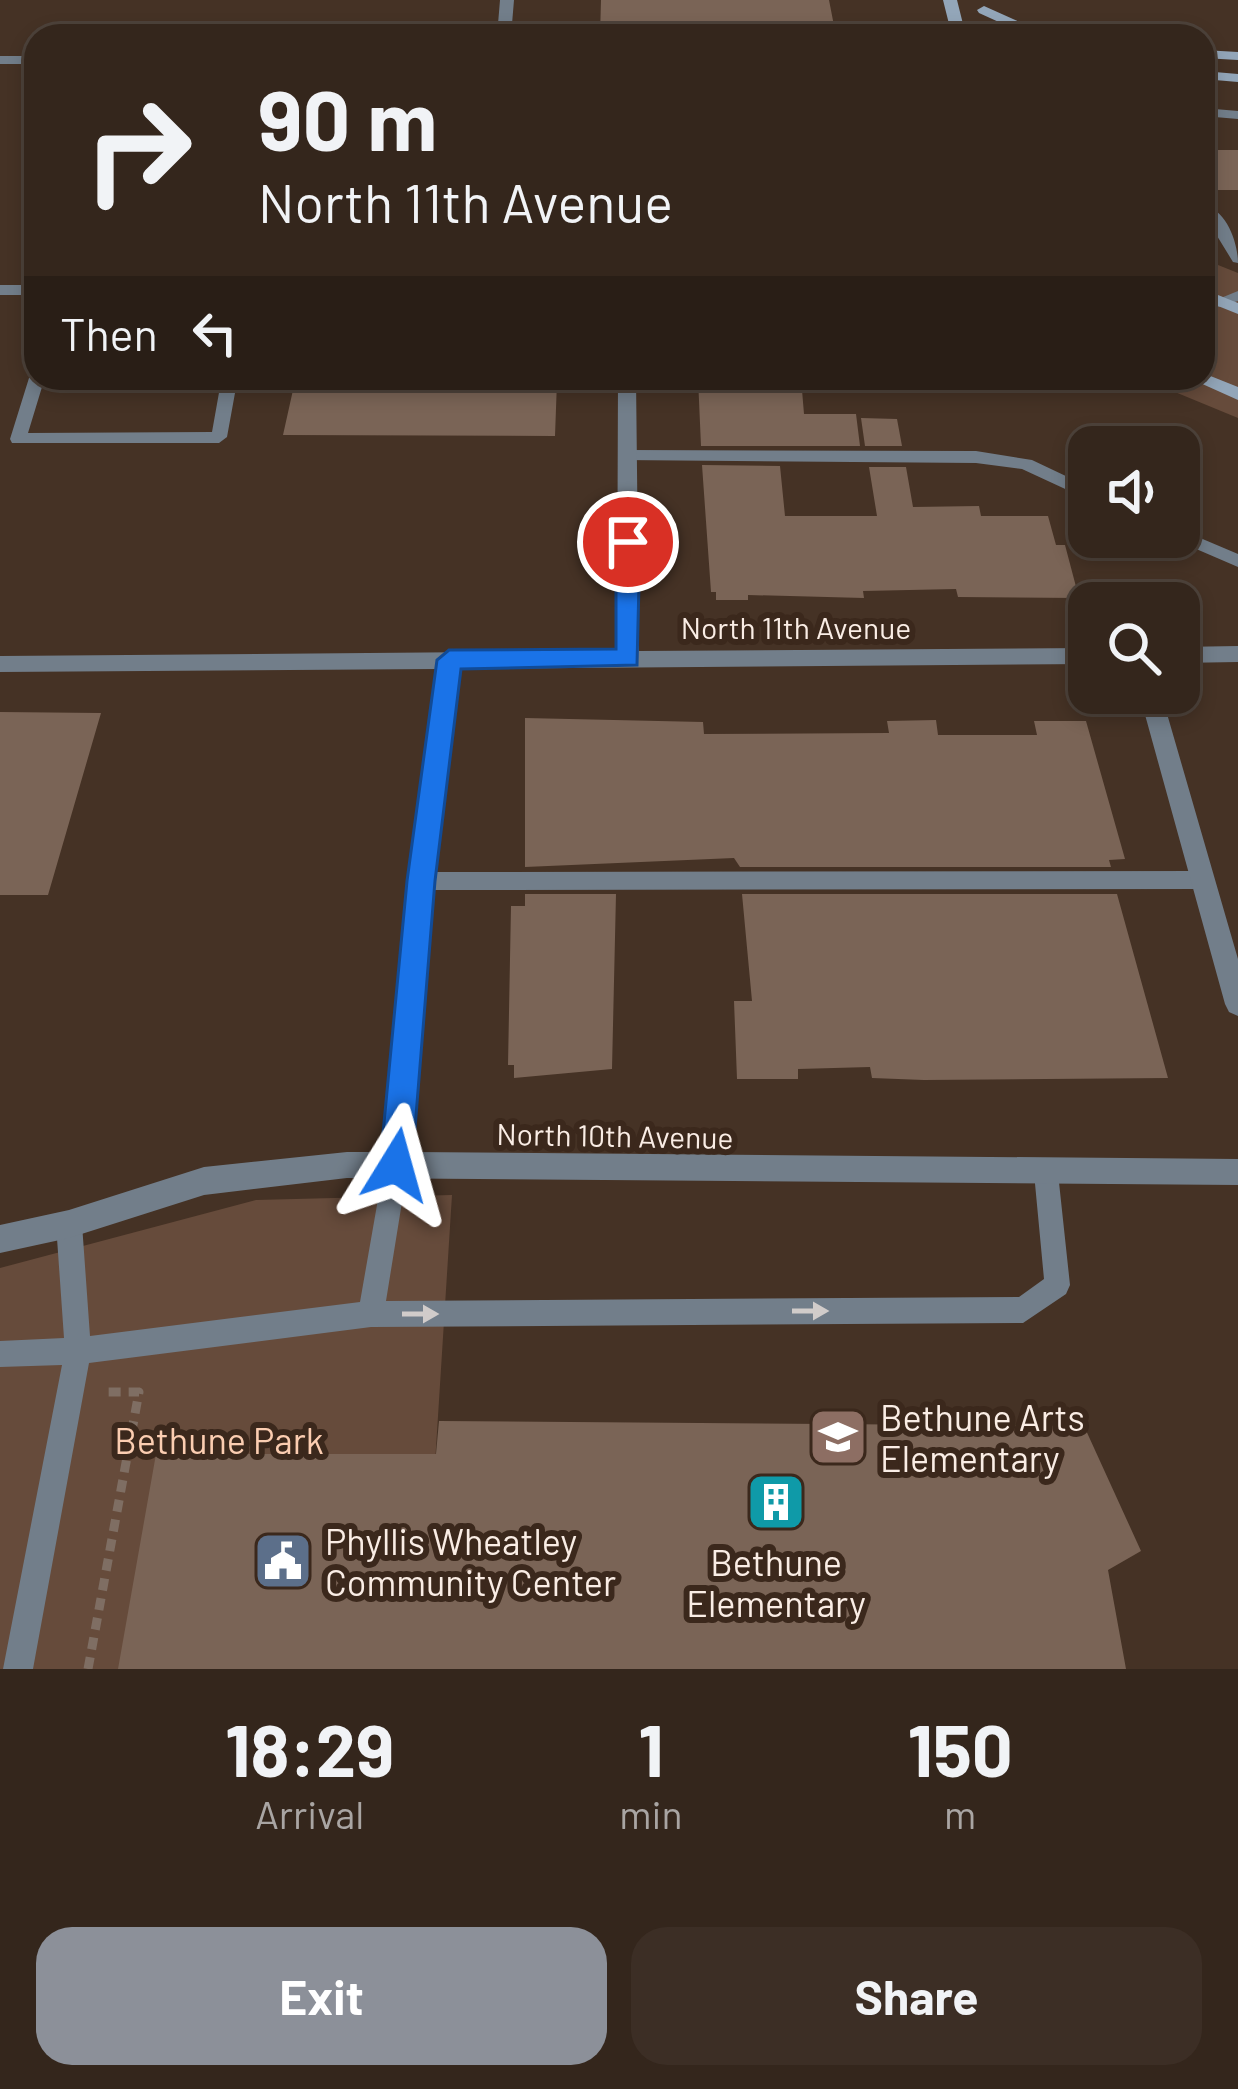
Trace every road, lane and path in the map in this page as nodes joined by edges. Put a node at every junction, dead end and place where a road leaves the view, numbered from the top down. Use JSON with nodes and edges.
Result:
{"nodes":[{"id":1,"x":982,"y":5,"type":"edge"},
{"id":2,"x":1014,"y":24,"type":"edge"},
{"id":3,"x":1215,"y":219,"type":"edge"},
{"id":4,"x":1238,"y":259,"type":"edge"},
{"id":5,"x":33,"y":390,"type":"edge"},
{"id":6,"x":228,"y":390,"type":"edge"},
{"id":7,"x":627,"y":390,"type":"edge"},
{"id":8,"x":627,"y":456,"type":"junction"},
{"id":9,"x":1068,"y":484,"type":"edge"},
{"id":10,"x":1200,"y":544,"type":"edge"},
{"id":11,"x":1238,"y":561,"type":"edge"},
{"id":12,"x":1238,"y":654,"type":"edge"},
{"id":13,"x":1200,"y":655,"type":"edge"},
{"id":14,"x":1068,"y":656,"type":"edge"},
{"id":15,"x":628,"y":658,"type":"junction"},
{"id":16,"x":449,"y":660,"type":"junction"},
{"id":17,"x":0,"y":664,"type":"edge"},
{"id":18,"x":1156,"y":714,"type":"edge"},
{"id":19,"x":1202,"y":880,"type":"junction"},
{"id":20,"x":421,"y":881,"type":"junction"},
{"id":21,"x":1238,"y":1004,"type":"edge"},
{"id":22,"x":396,"y":1165,"type":"junction"},
{"id":23,"x":1238,"y":1172,"type":"edge"},
{"id":24,"x":1046,"y":1173,"type":"junction"},
{"id":25,"x":70,"y":1224,"type":"junction"},
{"id":26,"x":0,"y":1239,"type":"edge"},
{"id":27,"x":371,"y":1314,"type":"junction"},
{"id":28,"x":78,"y":1351,"type":"junction"},
{"id":29,"x":0,"y":1354,"type":"edge"},
{"id":30,"x":70,"y":1391,"type":"junction"},
{"id":31,"x":18,"y":1669,"type":"edge"},
{"id":32,"x":88,"y":1669,"type":"edge"}],
"edges":[{"from":1,"to":2,"type":"main road"},
{"from":3,"to":4,"type":"lane"},
{"from":5,"to":6,"type":"lane"},
{"from":7,"to":8,"type":"street"},
{"from":8,"to":9,"type":"lane"},
{"from":8,"to":15,"type":"street"},
{"from":10,"to":11,"type":"lane"},
{"from":12,"to":13,"type":"street"},
{"from":14,"to":15,"type":"street","name":"North 11th Avenue"},
{"from":15,"to":16,"type":"street","name":"North 11th Avenue"},
{"from":16,"to":17,"type":"street","name":"North 11th Avenue"},
{"from":16,"to":20,"type":"street"},
{"from":18,"to":19,"type":"street"},
{"from":19,"to":20,"type":"lane"},
{"from":19,"to":21,"type":"street"},
{"from":20,"to":22,"type":"street"},
{"from":22,"to":24,"type":"street","name":"North 10th Avenue"},
{"from":22,"to":25,"type":"street","name":"North 10th Avenue"},
{"from":22,"to":27,"type":"lane"},
{"from":23,"to":24,"type":"street","name":"North 10th Avenue"},
{"from":27,"to":24,"type":"lane","one_way":true},
{"from":25,"to":26,"type":"street","name":"North 10th Avenue"},
{"from":25,"to":28,"type":"lane"},
{"from":27,"to":28,"type":"lane"},
{"from":28,"to":29,"type":"lane"},
{"from":28,"to":30,"type":"lane"},
{"from":30,"to":31,"type":"lane"},
{"from":30,"to":32,"type":"path"}]}
